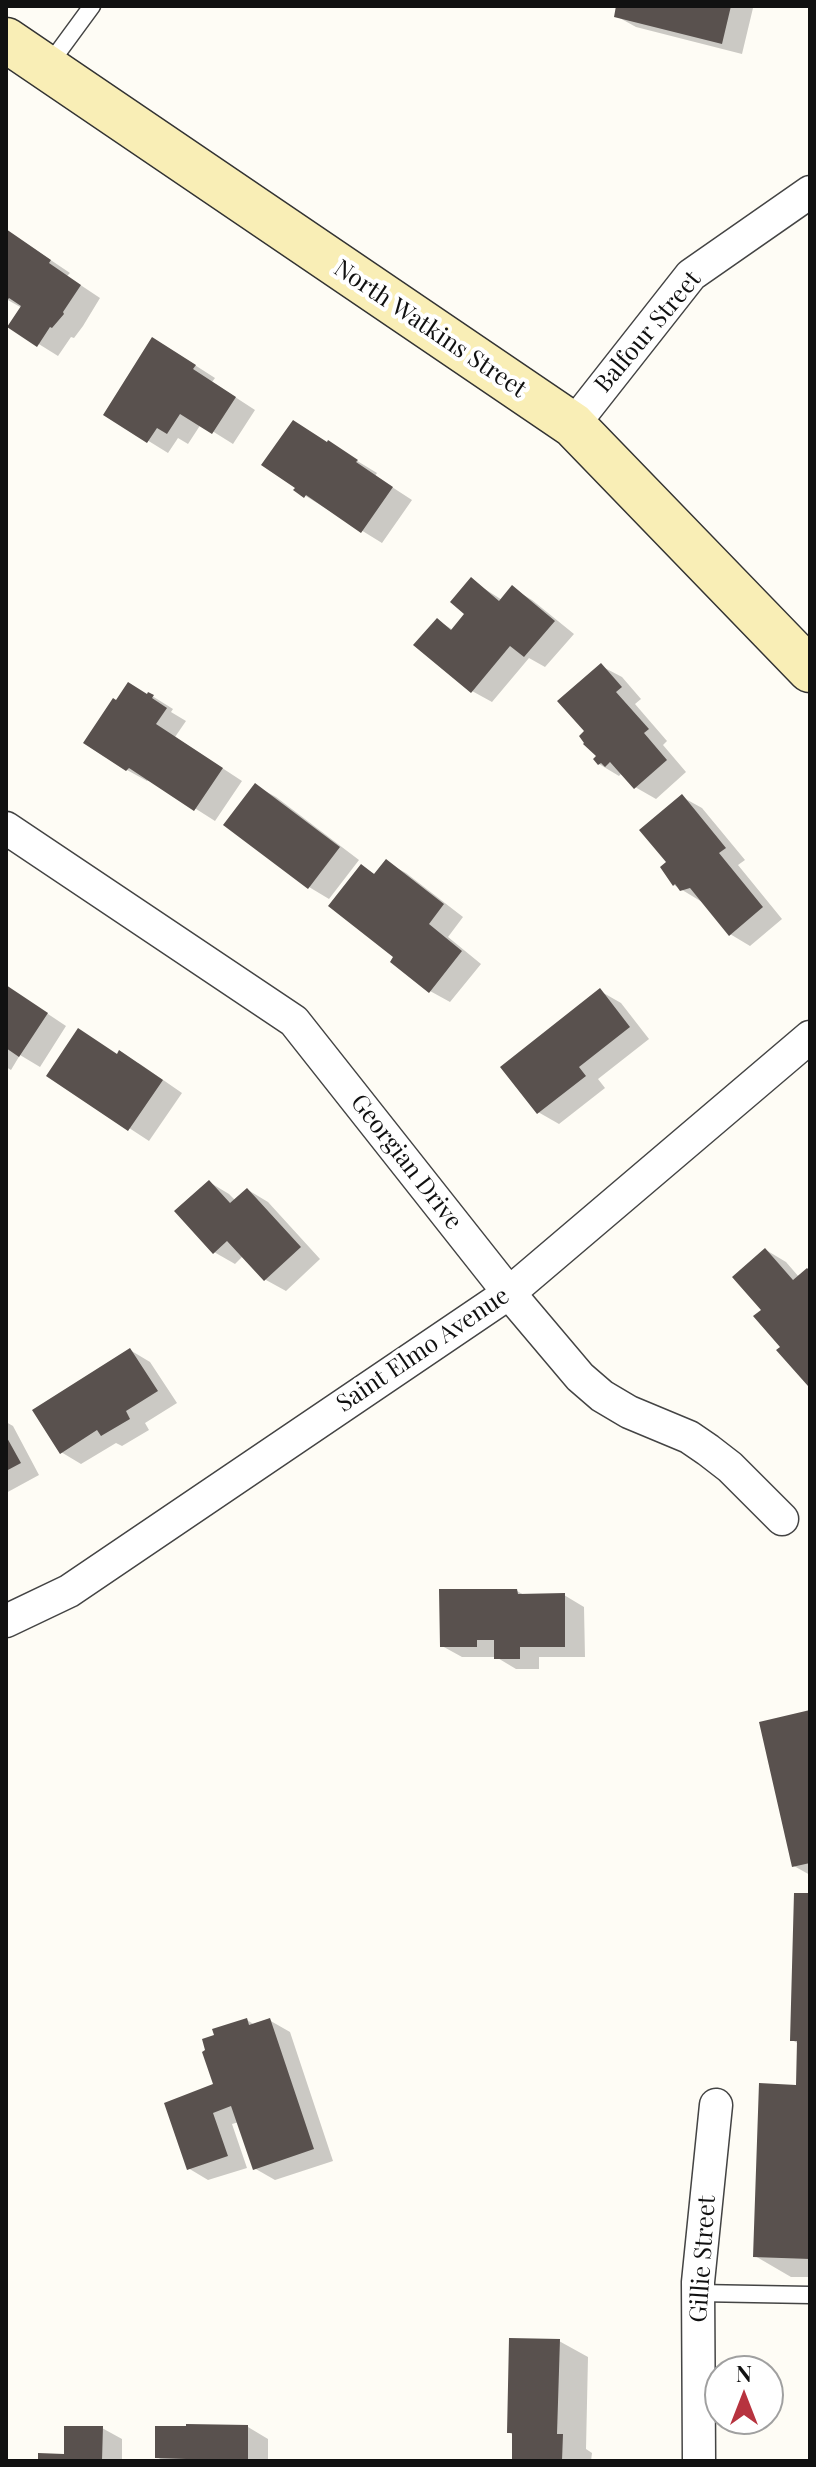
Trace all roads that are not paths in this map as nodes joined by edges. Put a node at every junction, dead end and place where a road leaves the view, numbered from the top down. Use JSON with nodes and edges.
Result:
{"nodes":[{"id":1,"x":92,"y":6,"type":"edge"},
{"id":2,"x":6,"y":40,"type":"edge"},
{"id":3,"x":47,"y":68,"type":"junction"},
{"id":4,"x":810,"y":192,"type":"edge"},
{"id":5,"x":573,"y":425,"type":"junction"},
{"id":6,"x":810,"y":670,"type":"edge"},
{"id":7,"x":6,"y":828,"type":"edge"},
{"id":8,"x":810,"y":1037,"type":"edge"},
{"id":9,"x":509,"y":1293,"type":"junction"},
{"id":10,"x":782,"y":1519,"type":"dead end"},
{"id":11,"x":6,"y":1621,"type":"edge"},
{"id":12,"x":716,"y":2105,"type":"dead end"},
{"id":13,"x":698,"y":2293,"type":"junction"},
{"id":14,"x":810,"y":2295,"type":"edge"},
{"id":15,"x":699,"y":2461,"type":"edge"}],
"edges":[{"from":1,"to":3,"type":"lane"},
{"from":2,"to":3,"type":"main road","name":"North Watkins Street"},
{"from":3,"to":5,"type":"main road","name":"North Watkins Street"},
{"from":4,"to":5,"type":"street","name":"Balfour Street"},
{"from":5,"to":6,"type":"main road","name":"North Watkins Street"},
{"from":7,"to":9,"type":"street","name":"Georgian Drive"},
{"from":8,"to":9,"type":"street","name":"Saint Elmo Avenue"},
{"from":9,"to":10,"type":"street","name":"Georgian Drive"},
{"from":9,"to":11,"type":"street","name":"Saint Elmo Avenue"},
{"from":12,"to":13,"type":"street","name":"Gillie Street"},
{"from":13,"to":14,"type":"lane"},
{"from":13,"to":15,"type":"street","name":"Gillie Street"}]}
